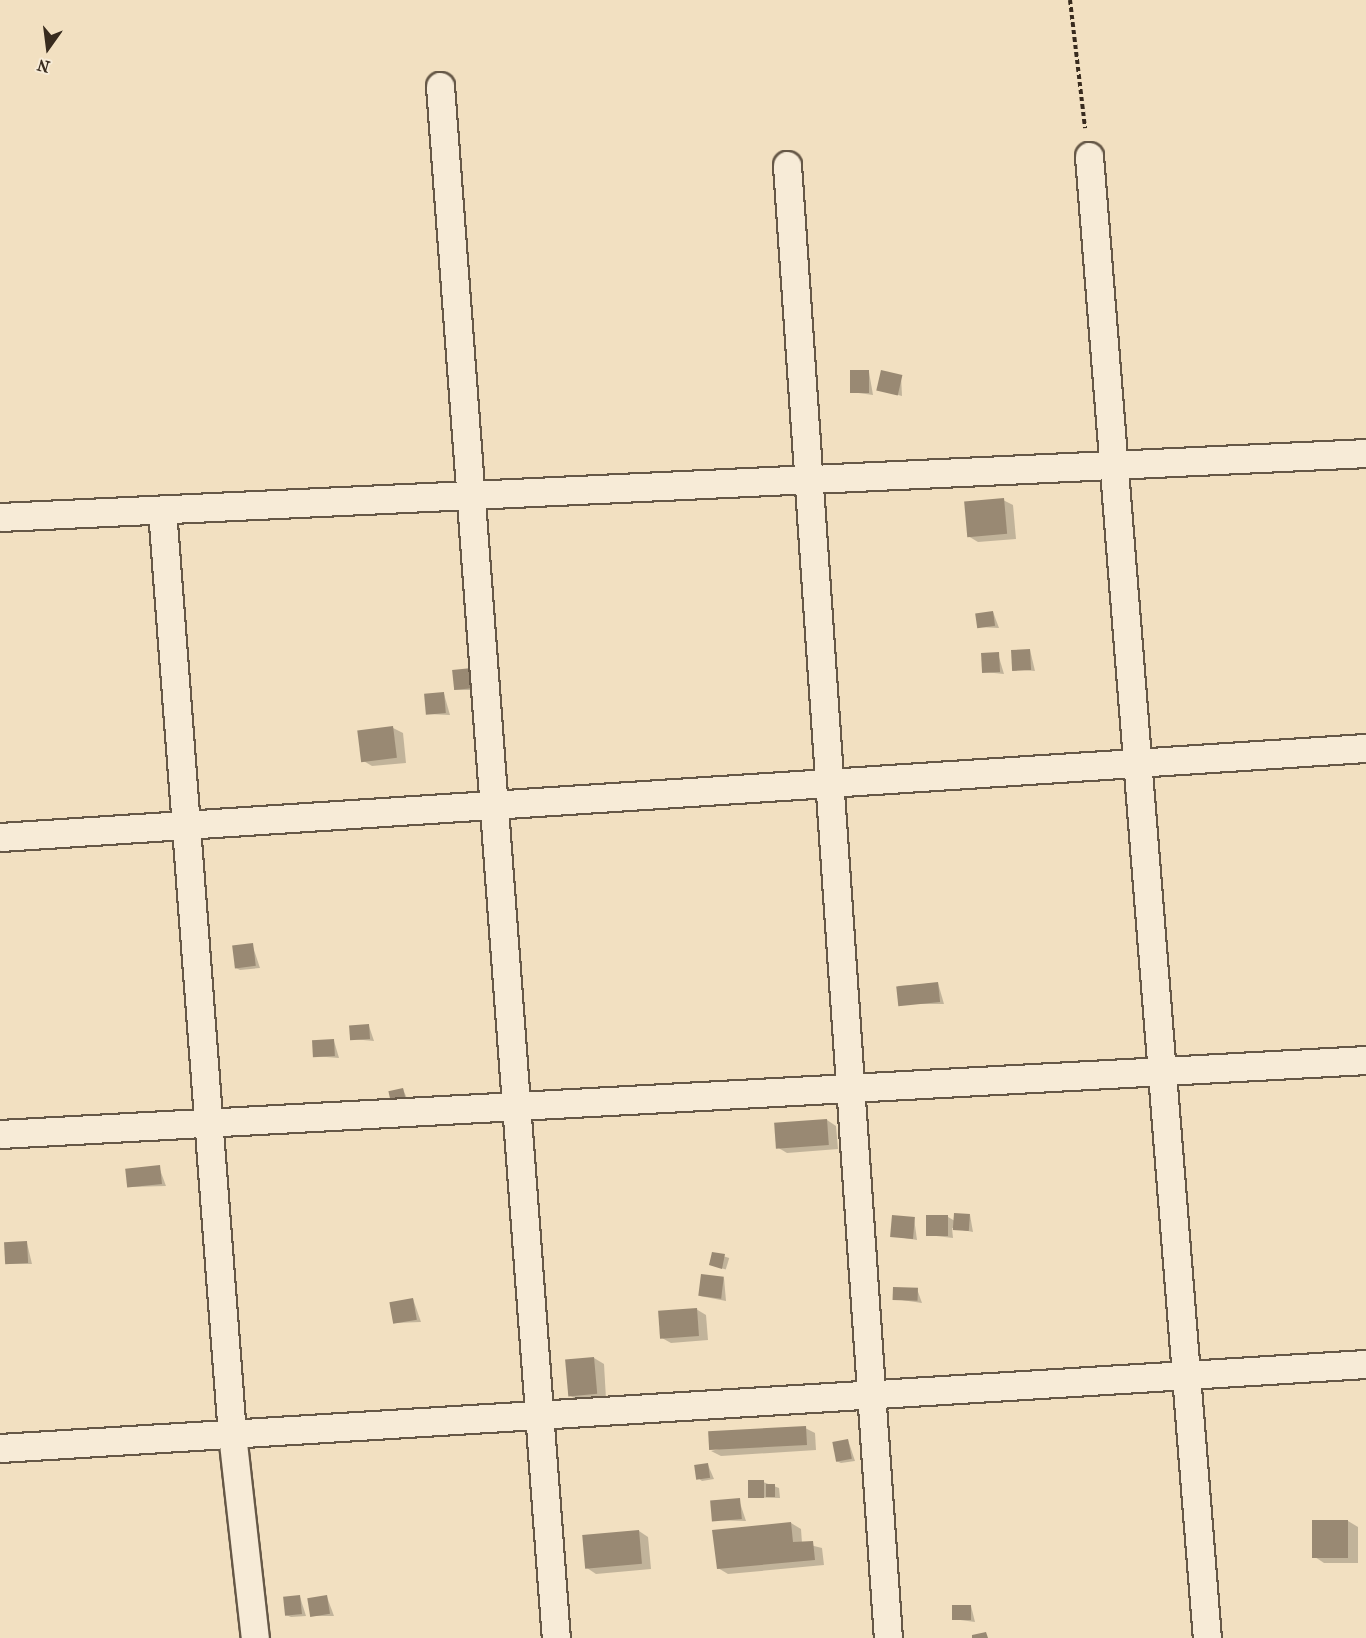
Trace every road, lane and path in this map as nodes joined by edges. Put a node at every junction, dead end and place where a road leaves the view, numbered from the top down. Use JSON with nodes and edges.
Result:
{"nodes":[{"id":1,"x":1070,"y":0,"type":"edge"},
{"id":2,"x":440,"y":86,"type":"dead end"},
{"id":3,"x":1089,"y":156,"type":"joint"},
{"id":4,"x":787,"y":165,"type":"dead end"},
{"id":5,"x":1366,"y":453,"type":"edge"},
{"id":6,"x":1114,"y":465,"type":"junction"},
{"id":7,"x":809,"y":480,"type":"junction"},
{"id":8,"x":471,"y":495,"type":"junction"},
{"id":9,"x":162,"y":510,"type":"junction"},
{"id":10,"x":0,"y":517,"type":"edge"},
{"id":11,"x":1366,"y":748,"type":"edge"},
{"id":12,"x":1138,"y":763,"type":"junction"},
{"id":13,"x":830,"y":783,"type":"junction"},
{"id":14,"x":494,"y":805,"type":"junction"},
{"id":15,"x":186,"y":825,"type":"junction"},
{"id":16,"x":0,"y":837,"type":"edge"},
{"id":17,"x":1366,"y":1060,"type":"edge"},
{"id":18,"x":1162,"y":1071,"type":"junction"},
{"id":19,"x":851,"y":1088,"type":"junction"},
{"id":20,"x":516,"y":1106,"type":"junction"},
{"id":21,"x":208,"y":1122,"type":"junction"},
{"id":22,"x":0,"y":1134,"type":"edge"},
{"id":23,"x":1366,"y":1364,"type":"edge"},
{"id":24,"x":1186,"y":1374,"type":"junction"},
{"id":25,"x":872,"y":1394,"type":"junction"},
{"id":26,"x":539,"y":1414,"type":"junction"},
{"id":27,"x":232,"y":1434,"type":"junction"},
{"id":28,"x":0,"y":1448,"type":"edge"},
{"id":29,"x":255,"y":1638,"type":"edge"},
{"id":30,"x":556,"y":1638,"type":"edge"},
{"id":31,"x":888,"y":1638,"type":"edge"},
{"id":32,"x":1208,"y":1638,"type":"edge"}],
"edges":[{"from":1,"to":3,"type":"path"},
{"from":2,"to":8,"type":"street"},
{"from":3,"to":6,"type":"street"},
{"from":4,"to":7,"type":"street"},
{"from":5,"to":6,"type":"street"},
{"from":6,"to":7,"type":"street"},
{"from":6,"to":12,"type":"street"},
{"from":7,"to":8,"type":"street"},
{"from":7,"to":13,"type":"street"},
{"from":8,"to":9,"type":"street"},
{"from":8,"to":14,"type":"street"},
{"from":9,"to":10,"type":"street"},
{"from":9,"to":15,"type":"street"},
{"from":11,"to":12,"type":"street"},
{"from":12,"to":13,"type":"street"},
{"from":12,"to":18,"type":"street"},
{"from":13,"to":14,"type":"street"},
{"from":13,"to":19,"type":"street"},
{"from":14,"to":15,"type":"street"},
{"from":14,"to":20,"type":"street"},
{"from":15,"to":16,"type":"street"},
{"from":15,"to":21,"type":"street"},
{"from":17,"to":18,"type":"street"},
{"from":18,"to":19,"type":"street"},
{"from":18,"to":24,"type":"street"},
{"from":19,"to":20,"type":"street"},
{"from":19,"to":25,"type":"street"},
{"from":20,"to":21,"type":"street"},
{"from":20,"to":26,"type":"street"},
{"from":21,"to":22,"type":"street"},
{"from":21,"to":27,"type":"street"},
{"from":23,"to":24,"type":"street"},
{"from":24,"to":25,"type":"street"},
{"from":24,"to":32,"type":"street"},
{"from":25,"to":26,"type":"street"},
{"from":25,"to":31,"type":"street"},
{"from":26,"to":27,"type":"street"},
{"from":26,"to":30,"type":"street"},
{"from":27,"to":28,"type":"street"},
{"from":27,"to":29,"type":"street"}]}
